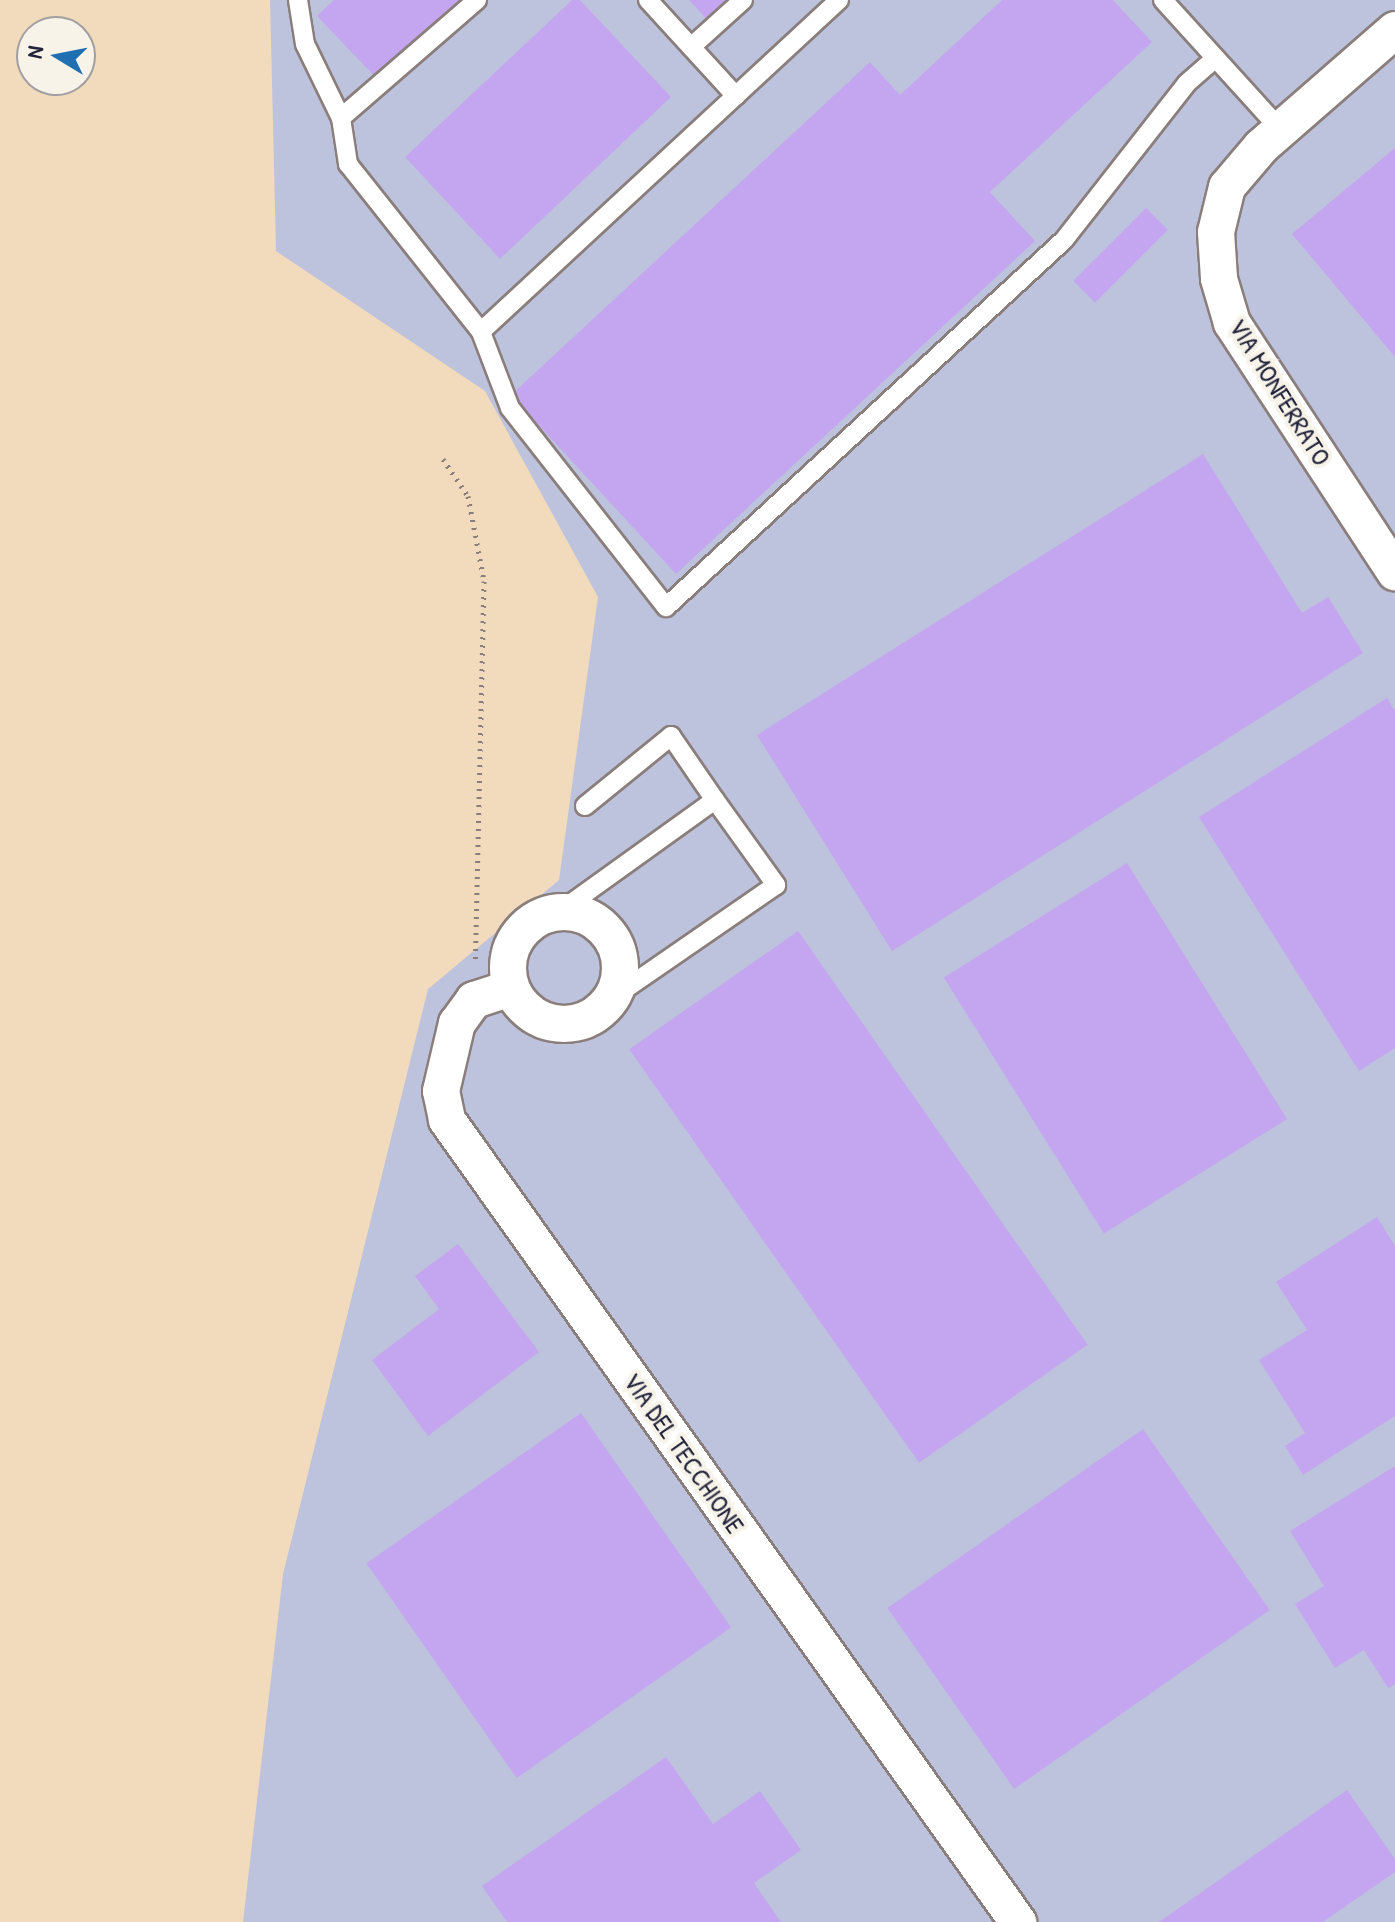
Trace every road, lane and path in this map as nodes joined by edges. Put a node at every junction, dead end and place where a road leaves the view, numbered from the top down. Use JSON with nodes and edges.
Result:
{"nodes":[{"id":1,"x":298,"y":0,"type":"edge"},
{"id":2,"x":477,"y":0,"type":"edge"},
{"id":3,"x":648,"y":0,"type":"edge"},
{"id":4,"x":743,"y":0,"type":"edge"},
{"id":5,"x":839,"y":0,"type":"edge"},
{"id":6,"x":1163,"y":0,"type":"edge"},
{"id":7,"x":1395,"y":30,"type":"edge"},
{"id":8,"x":691,"y":47,"type":"junction"},
{"id":9,"x":1216,"y":58,"type":"junction"},
{"id":10,"x":736,"y":96,"type":"junction"},
{"id":11,"x":341,"y":118,"type":"junction"},
{"id":12,"x":1281,"y":130,"type":"junction"},
{"id":13,"x":481,"y":332,"type":"junction"},
{"id":14,"x":443,"y":459,"type":"dead end"},
{"id":15,"x":1395,"y":572,"type":"edge"},
{"id":16,"x":715,"y":800,"type":"junction"},
{"id":17,"x":585,"y":806,"type":"dead end"},
{"id":18,"x":559,"y":912,"type":"junction"},
{"id":19,"x":511,"y":988,"type":"junction"},
{"id":20,"x":611,"y":999,"type":"junction"},
{"id":21,"x":474,"y":1000,"type":"junction"},
{"id":22,"x":1018,"y":1922,"type":"edge"}],
"edges":[{"from":1,"to":11,"type":"lane"},
{"from":2,"to":11,"type":"lane"},
{"from":3,"to":8,"type":"lane"},
{"from":4,"to":8,"type":"lane"},
{"from":5,"to":10,"type":"lane"},
{"from":6,"to":9,"type":"lane"},
{"from":7,"to":12,"type":"street","name":"VIA MONFERRATO"},
{"from":8,"to":10,"type":"lane"},
{"from":9,"to":12,"type":"lane"},
{"from":9,"to":13,"type":"lane"},
{"from":10,"to":13,"type":"lane"},
{"from":11,"to":13,"type":"lane"},
{"from":12,"to":15,"type":"street","name":"VIA MONFERRATO"},
{"from":14,"to":21,"type":"path"},
{"from":16,"to":17,"type":"lane"},
{"from":16,"to":18,"type":"lane"},
{"from":16,"to":20,"type":"lane"},
{"from":18,"to":19,"type":"street"},
{"from":18,"to":20,"type":"street"},
{"from":19,"to":20,"type":"street"},
{"from":19,"to":21,"type":"street"},
{"from":21,"to":22,"type":"street","name":"VIA DEL TECCHIONE"}]}
